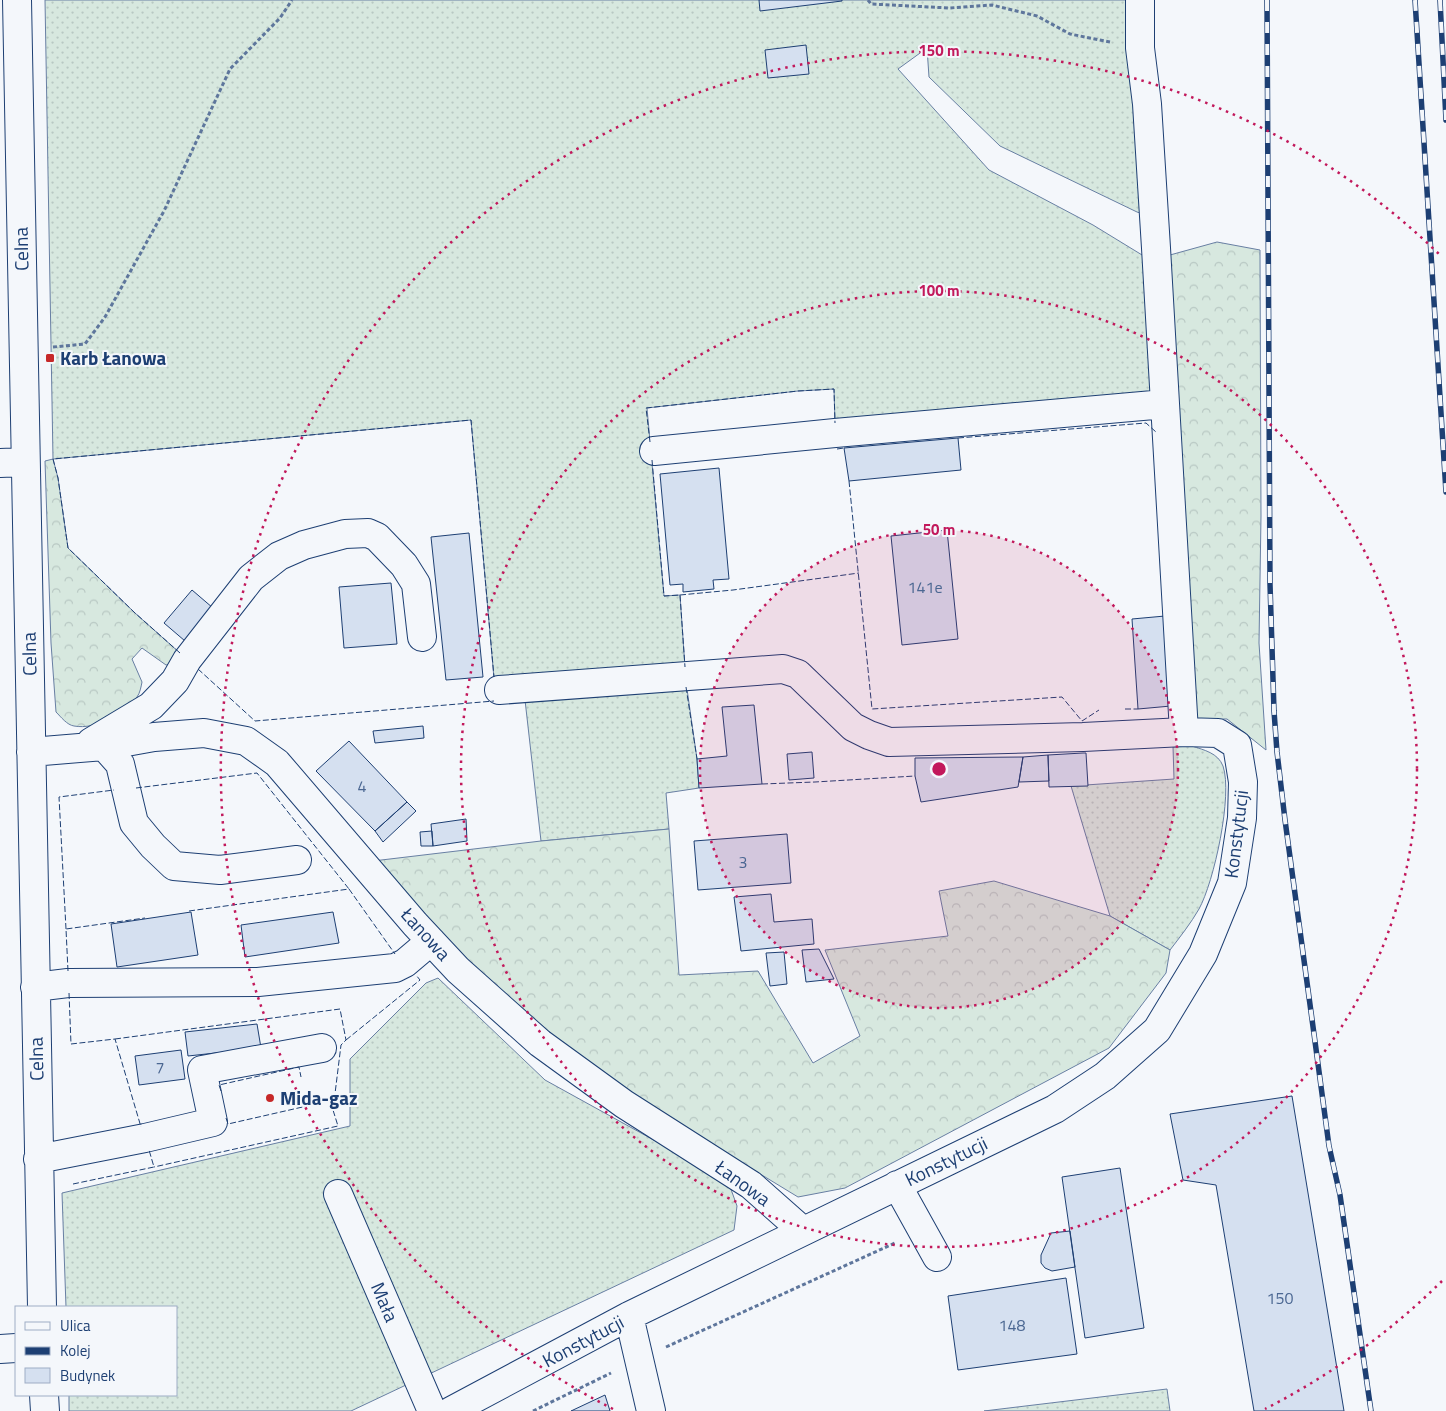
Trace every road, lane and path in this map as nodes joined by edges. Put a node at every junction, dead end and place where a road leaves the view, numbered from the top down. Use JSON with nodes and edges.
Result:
{"nodes":[{"id":1,"x":17,"y":0,"type":"edge"},
{"id":2,"x":292,"y":0,"type":"edge"},
{"id":3,"x":868,"y":0,"type":"edge"},
{"id":4,"x":1140,"y":0,"type":"edge"},
{"id":5,"x":1140,"y":48,"type":"junction"},
{"id":6,"x":23,"y":348,"type":"junction"},
{"id":7,"x":1165,"y":404,"type":"junction"},
{"id":8,"x":654,"y":451,"type":"dead end"},
{"id":9,"x":12,"y":462,"type":"edge"},
{"id":10,"x":422,"y":637,"type":"dead end"},
{"id":11,"x":499,"y":690,"type":"dead end"},
{"id":12,"x":1184,"y":732,"type":"junction"},
{"id":13,"x":93,"y":747,"type":"junction"},
{"id":14,"x":31,"y":752,"type":"junction"},
{"id":15,"x":297,"y":860,"type":"dead end"},
{"id":16,"x":431,"y":941,"type":"junction"},
{"id":17,"x":35,"y":987,"type":"junction"},
{"id":18,"x":322,"y":1048,"type":"dead end"},
{"id":19,"x":38,"y":1159,"type":"junction"},
{"id":20,"x":897,"y":1185,"type":"junction"},
{"id":21,"x":338,"y":1194,"type":"dead end"},
{"id":22,"x":921,"y":1230,"type":"junction"},
{"id":23,"x":803,"y":1231,"type":"junction"},
{"id":24,"x":937,"y":1257,"type":"dead end"},
{"id":25,"x":42,"y":1306,"type":"edge"},
{"id":26,"x":629,"y":1316,"type":"junction"},
{"id":27,"x":15,"y":1348,"type":"edge"},
{"id":28,"x":0,"y":1349,"type":"edge"},
{"id":29,"x":639,"y":1359,"type":"junction"},
{"id":30,"x":44,"y":1396,"type":"edge"},
{"id":31,"x":45,"y":1411,"type":"edge"},
{"id":32,"x":432,"y":1411,"type":"edge"},
{"id":33,"x":451,"y":1411,"type":"edge"},
{"id":34,"x":532,"y":1411,"type":"edge"},
{"id":35,"x":651,"y":1411,"type":"edge"}],
"edges":[{"from":1,"to":6,"type":"street","name":"Celna"},
{"from":2,"to":6,"type":"path"},
{"from":3,"to":5,"type":"path"},
{"from":4,"to":5,"type":"street"},
{"from":5,"to":7,"type":"street"},
{"from":6,"to":9,"type":"street","name":"Celna"},
{"from":7,"to":8,"type":"street"},
{"from":7,"to":12,"type":"street"},
{"from":9,"to":14,"type":"street","name":"Celna"},
{"from":10,"to":13,"type":"street"},
{"from":11,"to":12,"type":"street"},
{"from":12,"to":20,"type":"street","name":"Konstytucji"},
{"from":13,"to":14,"type":"street","name":"Łanowa"},
{"from":13,"to":15,"type":"street"},
{"from":13,"to":16,"type":"street","name":"Łanowa"},
{"from":14,"to":17,"type":"street","name":"Celna"},
{"from":16,"to":17,"type":"street"},
{"from":16,"to":23,"type":"street","name":"Łanowa"},
{"from":17,"to":19,"type":"street","name":"Celna"},
{"from":18,"to":19,"type":"street"},
{"from":19,"to":25,"type":"street","name":"Celna"},
{"from":20,"to":22,"type":"street"},
{"from":20,"to":23,"type":"street","name":"Konstytucji"},
{"from":21,"to":32,"type":"street","name":"Mała"},
{"from":22,"to":24,"type":"street"},
{"from":22,"to":29,"type":"path"},
{"from":23,"to":26,"type":"street","name":"Konstytucji"},
{"from":26,"to":29,"type":"street"},
{"from":26,"to":33,"type":"street","name":"Konstytucji"},
{"from":27,"to":28,"type":"street"},
{"from":29,"to":34,"type":"path"},
{"from":29,"to":35,"type":"street"},
{"from":30,"to":31,"type":"street"}]}
